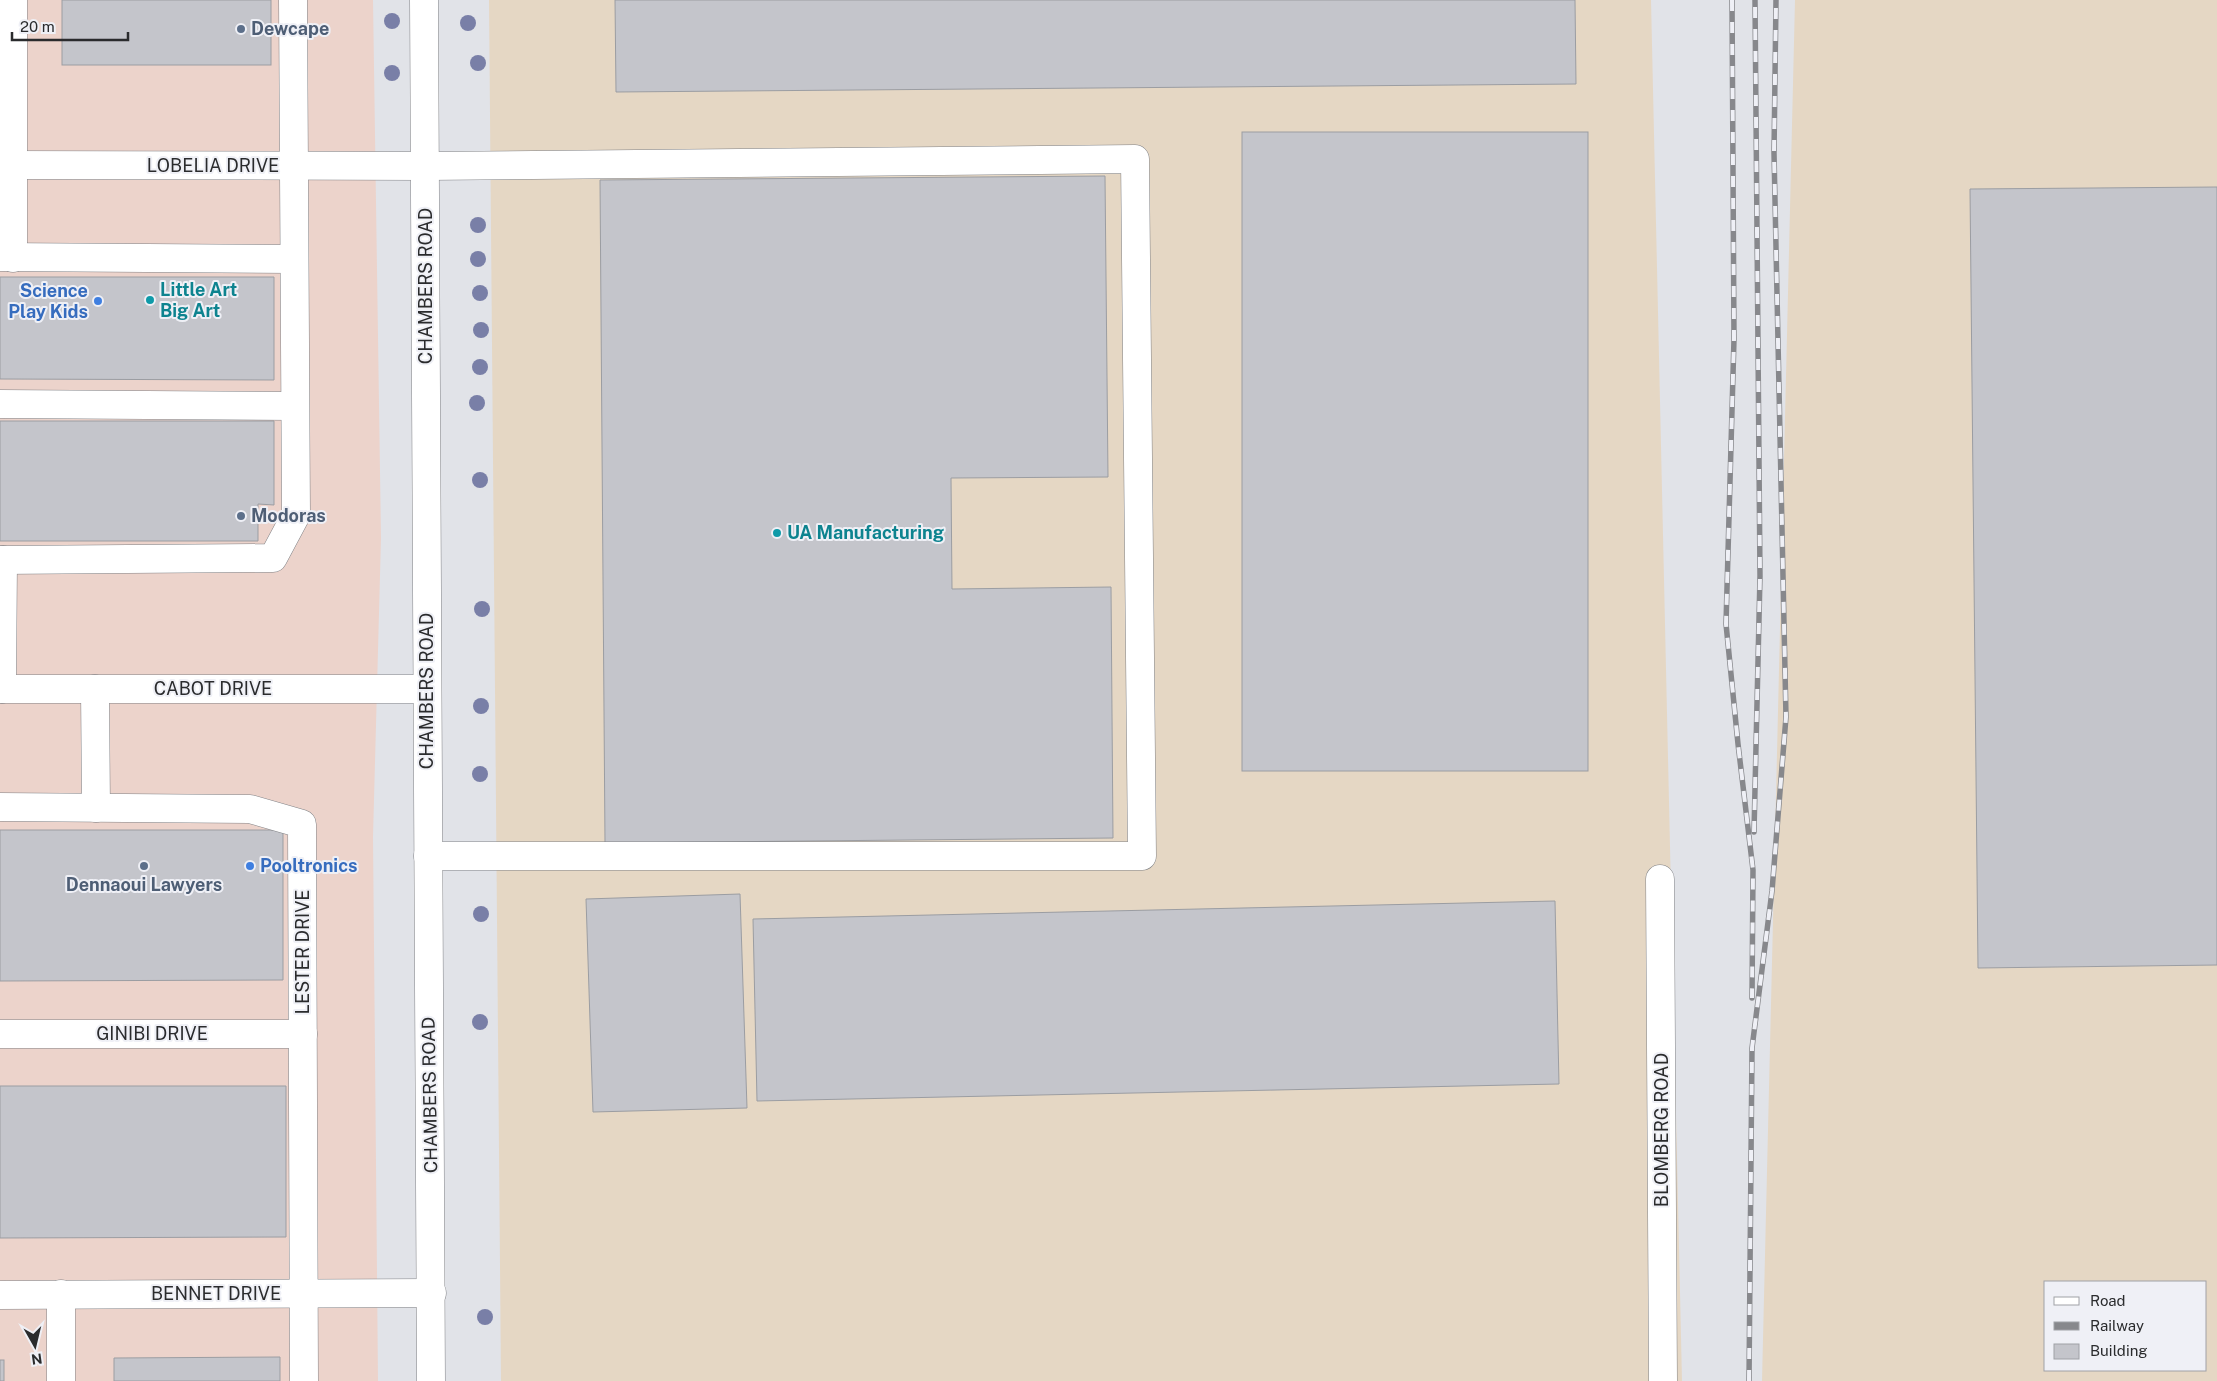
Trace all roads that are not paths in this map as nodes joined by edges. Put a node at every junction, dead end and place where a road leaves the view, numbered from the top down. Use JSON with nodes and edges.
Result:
{"nodes":[{"id":1,"x":13,"y":0,"type":"edge"},
{"id":2,"x":293,"y":0,"type":"edge"},
{"id":3,"x":424,"y":0,"type":"edge"},
{"id":4,"x":6,"y":165,"type":"edge"},
{"id":5,"x":293,"y":166,"type":"junction"},
{"id":6,"x":426,"y":166,"type":"junction"},
{"id":7,"x":7,"y":258,"type":"edge"},
{"id":8,"x":294,"y":259,"type":"junction"},
{"id":9,"x":0,"y":404,"type":"edge"},
{"id":10,"x":294,"y":406,"type":"junction"},
{"id":11,"x":2,"y":560,"type":"edge"},
{"id":12,"x":427,"y":688,"type":"junction"},
{"id":13,"x":1,"y":689,"type":"edge"},
{"id":14,"x":96,"y":689,"type":"junction"},
{"id":15,"x":0,"y":807,"type":"edge"},
{"id":16,"x":96,"y":808,"type":"junction"},
{"id":17,"x":428,"y":856,"type":"junction"},
{"id":18,"x":1660,"y":879,"type":"dead end"},
{"id":19,"x":0,"y":1034,"type":"edge"},
{"id":20,"x":303,"y":1034,"type":"junction"},
{"id":21,"x":432,"y":1293,"type":"junction"},
{"id":22,"x":61,"y":1294,"type":"junction"},
{"id":23,"x":303,"y":1294,"type":"junction"},
{"id":24,"x":0,"y":1295,"type":"edge"},
{"id":25,"x":61,"y":1381,"type":"edge"},
{"id":26,"x":304,"y":1381,"type":"edge"},
{"id":27,"x":431,"y":1381,"type":"edge"},
{"id":28,"x":1663,"y":1381,"type":"edge"}],
"edges":[{"from":1,"to":4,"type":"street"},
{"from":2,"to":5,"type":"street"},
{"from":3,"to":6,"type":"street","name":"CHAMBERS ROAD"},
{"from":4,"to":5,"type":"street","name":"LOBELIA DRIVE"},
{"from":4,"to":7,"type":"street"},
{"from":5,"to":6,"type":"street","name":"LOBELIA DRIVE"},
{"from":5,"to":8,"type":"street"},
{"from":6,"to":12,"type":"street","name":"CHAMBERS ROAD"},
{"from":6,"to":17,"type":"street","name":"LOBELIA DRIVE"},
{"from":7,"to":8,"type":"street"},
{"from":8,"to":10,"type":"street"},
{"from":9,"to":10,"type":"street"},
{"from":10,"to":11,"type":"street"},
{"from":11,"to":13,"type":"street"},
{"from":12,"to":14,"type":"street","name":"CABOT DRIVE"},
{"from":12,"to":17,"type":"street","name":"CHAMBERS ROAD"},
{"from":13,"to":14,"type":"street","name":"CABOT DRIVE"},
{"from":14,"to":16,"type":"street"},
{"from":15,"to":16,"type":"street","name":"LESTER DRIVE"},
{"from":16,"to":20,"type":"street","name":"LESTER DRIVE"},
{"from":17,"to":21,"type":"street","name":"CHAMBERS ROAD"},
{"from":18,"to":28,"type":"street","name":"BLOMBERG ROAD"},
{"from":19,"to":20,"type":"street","name":"GINIBI DRIVE"},
{"from":20,"to":23,"type":"street","name":"LESTER DRIVE"},
{"from":21,"to":23,"type":"street","name":"BENNET DRIVE"},
{"from":21,"to":27,"type":"street","name":"CHAMBERS ROAD"},
{"from":22,"to":23,"type":"street","name":"BENNET DRIVE"},
{"from":22,"to":24,"type":"street","name":"BENNET DRIVE"},
{"from":22,"to":25,"type":"street"},
{"from":23,"to":26,"type":"street","name":"LESTER DRIVE"}]}
